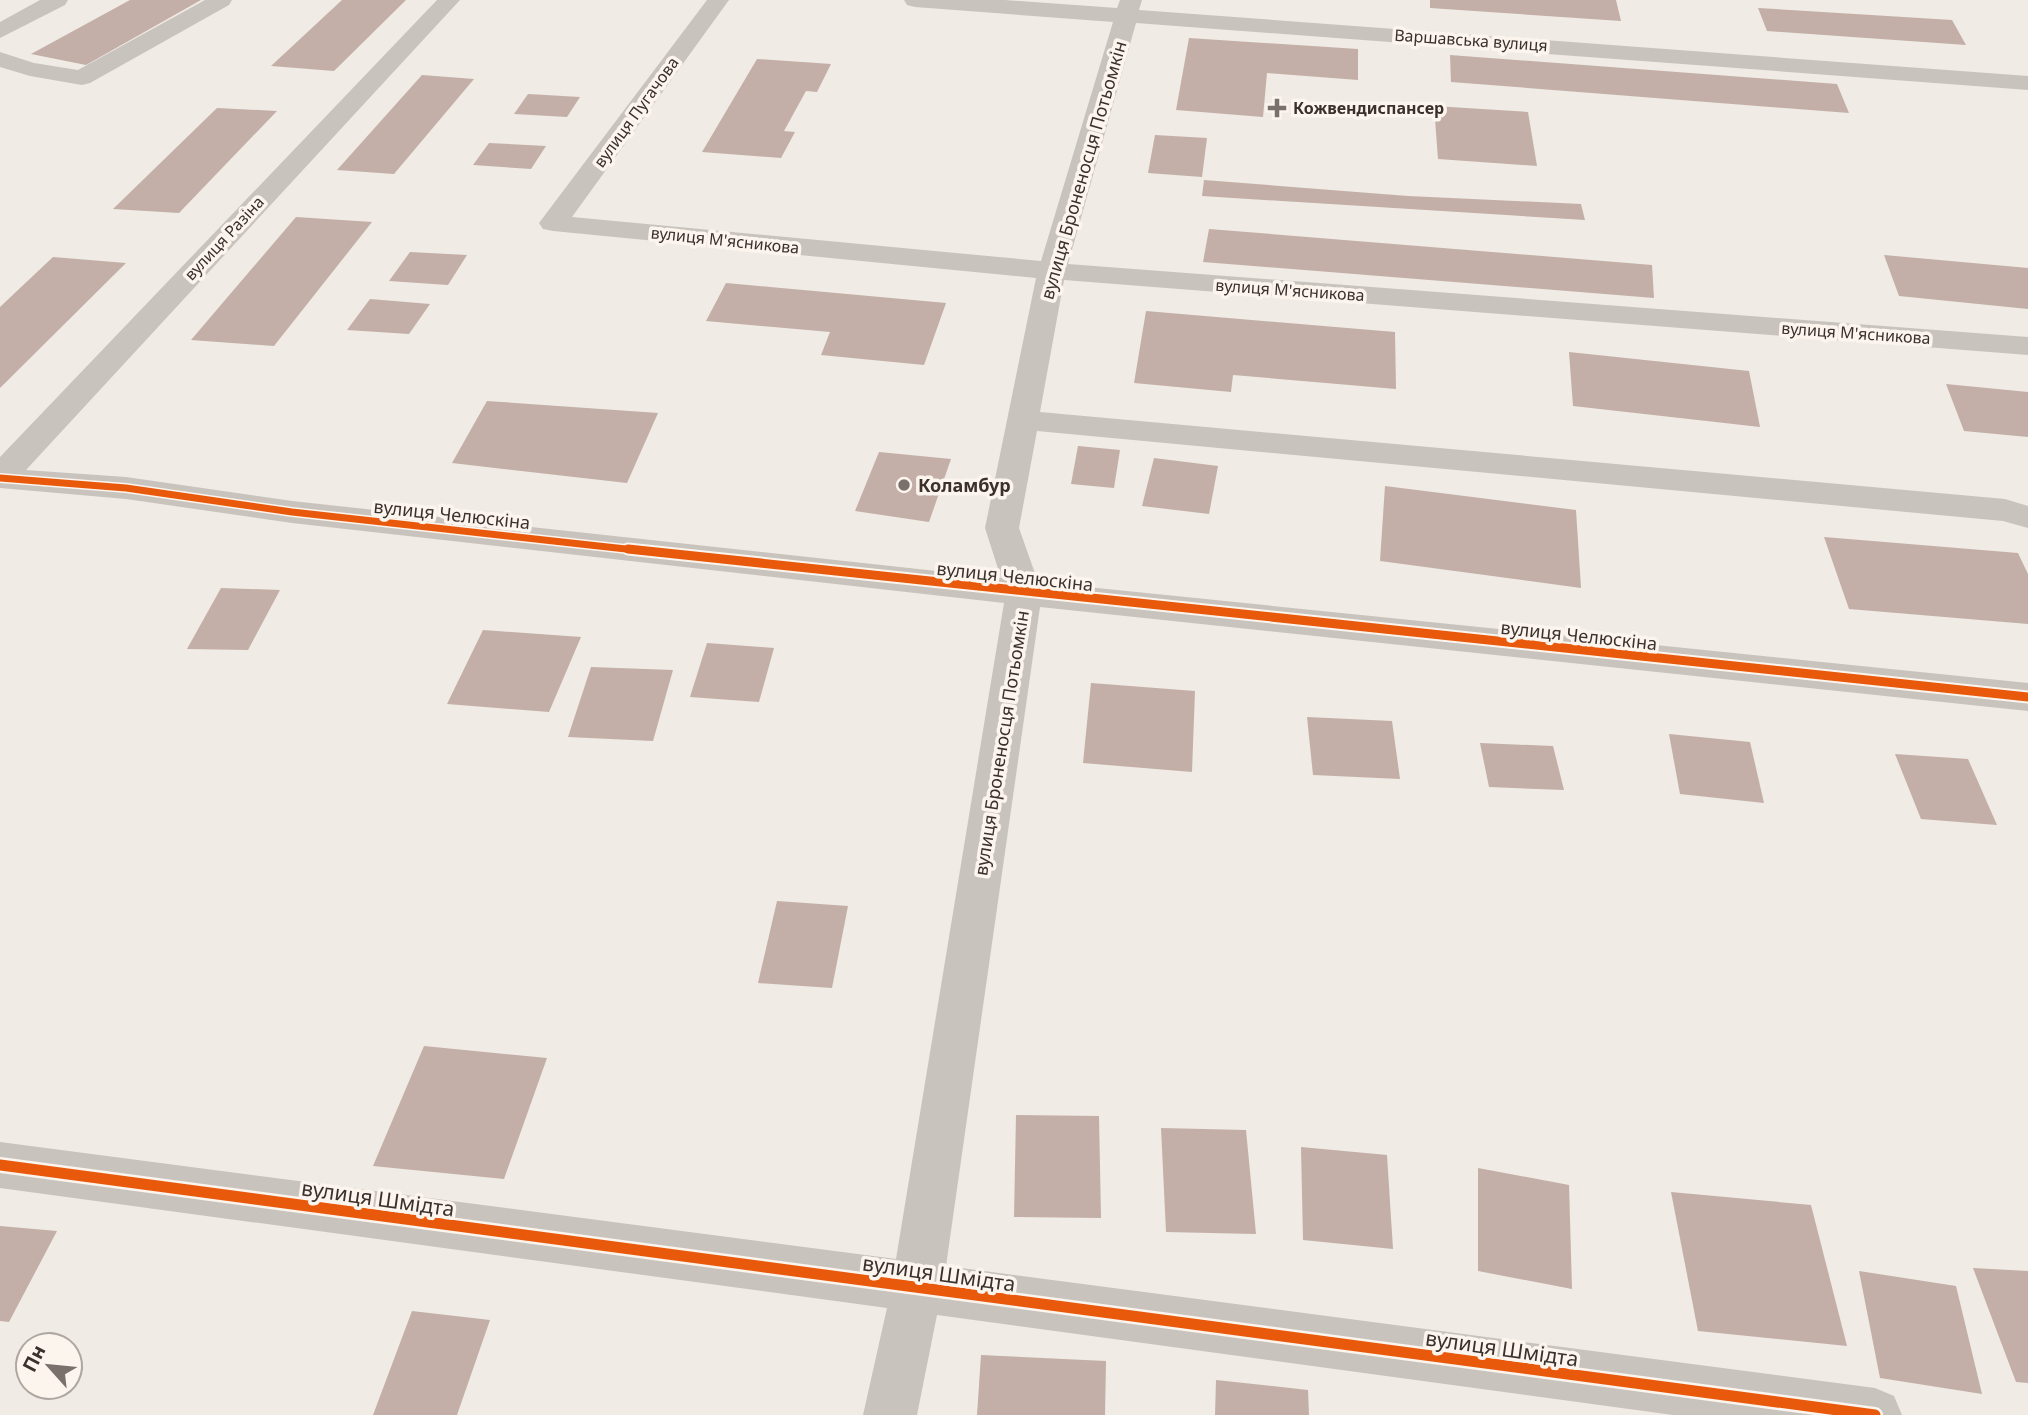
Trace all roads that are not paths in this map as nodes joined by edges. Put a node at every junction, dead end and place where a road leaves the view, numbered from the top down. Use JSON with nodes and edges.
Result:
{"nodes":[{"id":1,"x":57,"y":0,"type":"edge"},
{"id":2,"x":221,"y":0,"type":"edge"},
{"id":3,"x":449,"y":0,"type":"edge"},
{"id":4,"x":718,"y":0,"type":"edge"},
{"id":5,"x":915,"y":0,"type":"edge"},
{"id":6,"x":1129,"y":7,"type":"edge"},
{"id":7,"x":0,"y":31,"type":"edge"},
{"id":8,"x":0,"y":59,"type":"edge"},
{"id":9,"x":2028,"y":83,"type":"edge"},
{"id":10,"x":553,"y":223,"type":"joint"},
{"id":11,"x":1052,"y":271,"type":"junction"},
{"id":12,"x":2028,"y":346,"type":"edge"},
{"id":13,"x":1023,"y":420,"type":"junction"},
{"id":14,"x":0,"y":477,"type":"edge"},
{"id":15,"x":2028,"y":517,"type":"edge"},
{"id":16,"x":1024,"y":593,"type":"junction"},
{"id":17,"x":2028,"y":697,"type":"edge"},
{"id":18,"x":0,"y":1165,"type":"edge"},
{"id":19,"x":917,"y":1288,"type":"junction"},
{"id":20,"x":890,"y":1415,"type":"edge"},
{"id":21,"x":1875,"y":1415,"type":"edge"}],
"edges":[{"from":1,"to":7,"type":"street"},
{"from":2,"to":8,"type":"street"},
{"from":3,"to":14,"type":"street","name":"вулиця Разіна"},
{"from":4,"to":10,"type":"street","name":"вулиця Пугачова"},
{"from":5,"to":6,"type":"street","name":"Варшавська вулиця"},
{"from":6,"to":9,"type":"street","name":"Варшавська вулиця"},
{"from":6,"to":11,"type":"street","name":"вулиця Броненосця Потьомкін"},
{"from":10,"to":11,"type":"street","name":"вулиця М'ясникова"},
{"from":11,"to":12,"type":"street","name":"вулиця М'ясникова"},
{"from":11,"to":13,"type":"street","name":"вулиця Броненосця Потьомкін"},
{"from":13,"to":15,"type":"street"},
{"from":13,"to":16,"type":"street","name":"вулиця Броненосця Потьомкін"},
{"from":14,"to":16,"type":"street","name":"вулиця Челюскіна"},
{"from":16,"to":17,"type":"street","name":"вулиця Челюскіна"},
{"from":16,"to":19,"type":"street","name":"вулиця Броненосця Потьомкін"},
{"from":18,"to":19,"type":"street","name":"вулиця Шмідта"},
{"from":19,"to":20,"type":"street","name":"вулиця Броненосця Потьомкін"},
{"from":19,"to":21,"type":"street","name":"вулиця Шмідта"}]}
